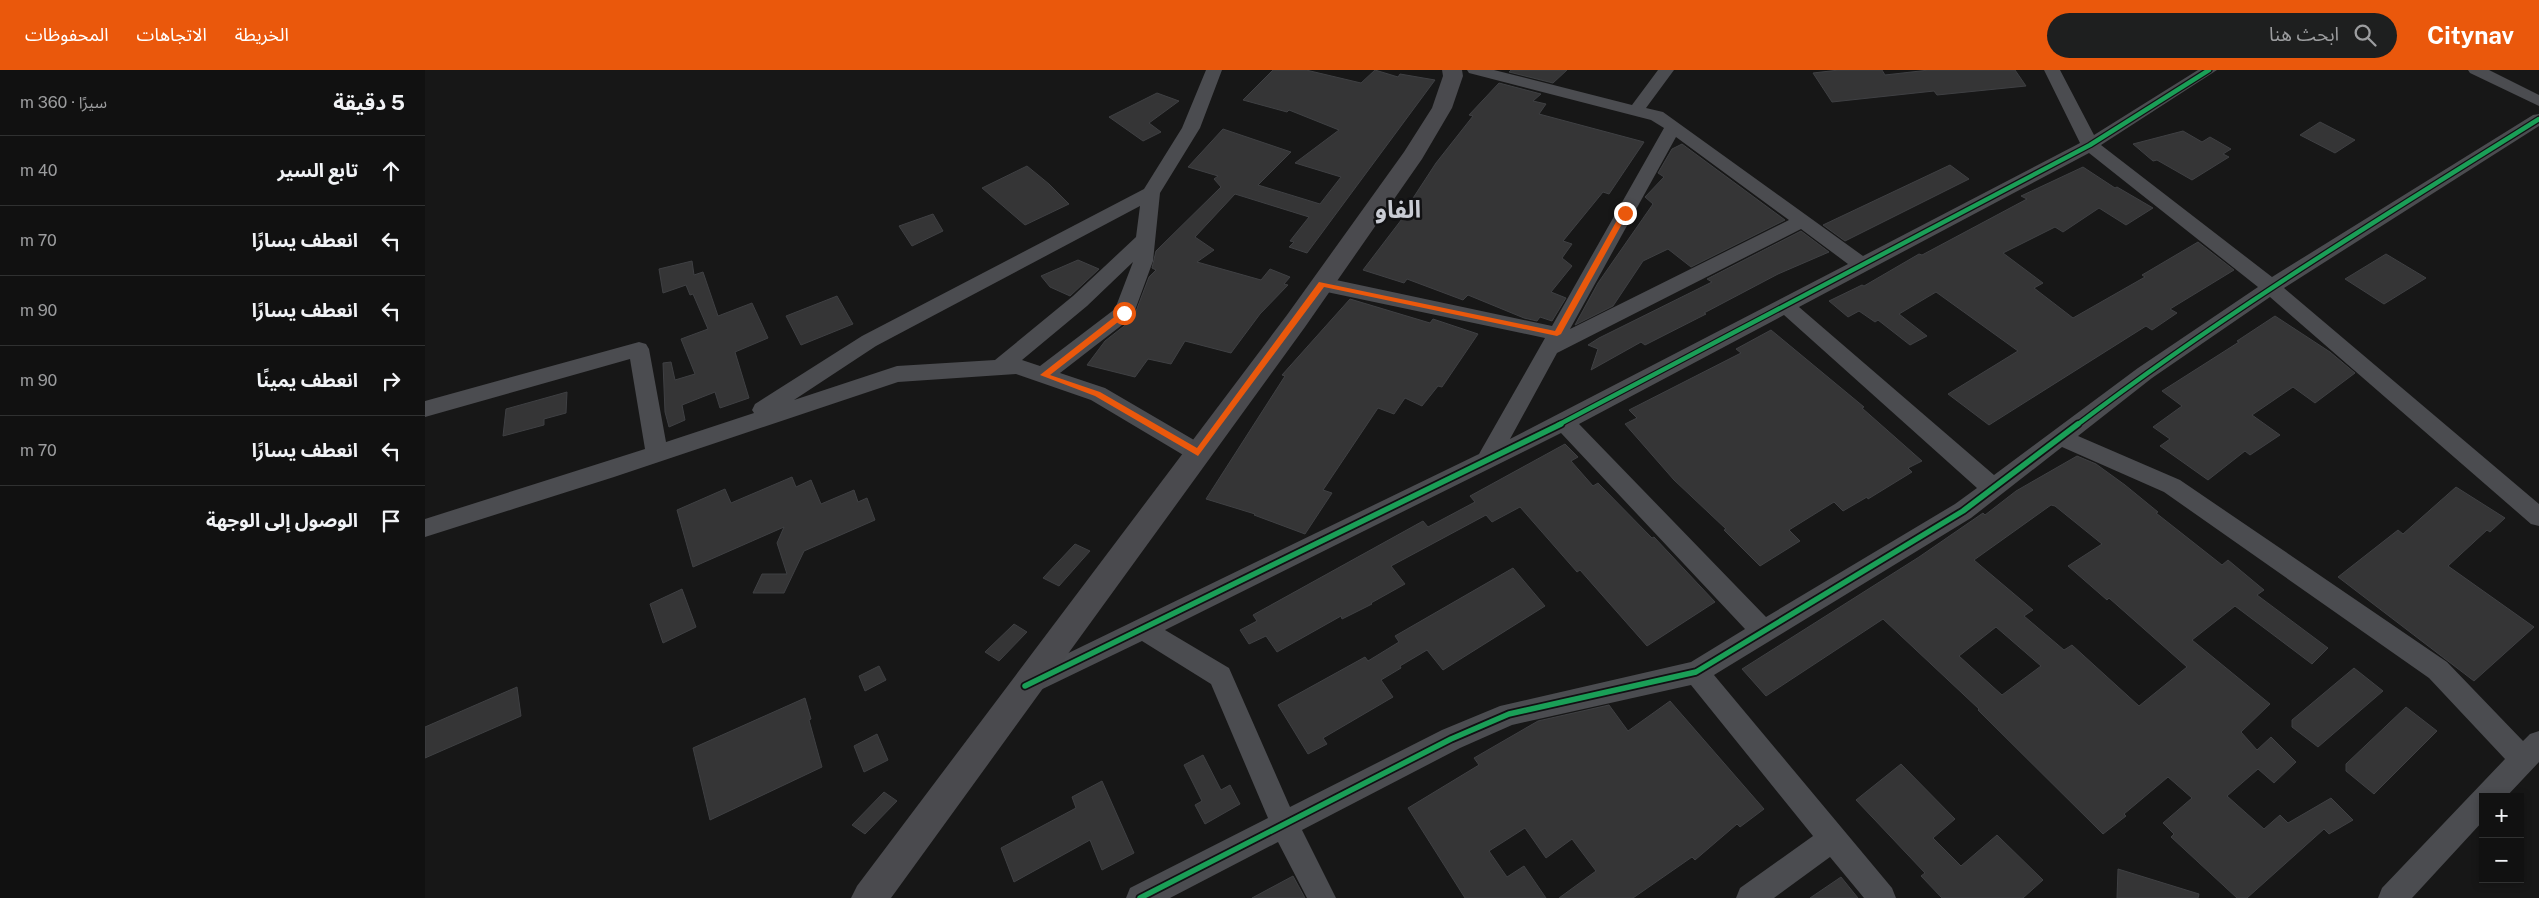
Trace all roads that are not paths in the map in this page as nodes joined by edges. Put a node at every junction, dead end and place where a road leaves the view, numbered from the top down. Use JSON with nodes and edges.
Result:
{"nodes":[{"id":1,"x":1215,"y":70,"type":"edge"},
{"id":2,"x":1452,"y":70,"type":"edge"},
{"id":3,"x":1475,"y":70,"type":"edge"},
{"id":4,"x":1666,"y":70,"type":"edge"},
{"id":5,"x":2052,"y":70,"type":"edge"},
{"id":6,"x":2209,"y":70,"type":"edge"},
{"id":7,"x":2476,"y":70,"type":"edge"},
{"id":8,"x":2539,"y":101,"type":"edge"},
{"id":9,"x":1637,"y":111,"type":"junction"},
{"id":10,"x":2539,"y":119,"type":"edge"},
{"id":11,"x":1673,"y":127,"type":"junction"},
{"id":12,"x":2090,"y":145,"type":"junction"},
{"id":13,"x":1151,"y":193,"type":"junction"},
{"id":14,"x":1802,"y":221,"type":"junction"},
{"id":15,"x":1145,"y":240,"type":"junction"},
{"id":16,"x":1861,"y":264,"type":"junction"},
{"id":17,"x":1322,"y":284,"type":"junction"},
{"id":18,"x":2271,"y":287,"type":"junction"},
{"id":19,"x":1785,"y":305,"type":"junction"},
{"id":20,"x":1553,"y":342,"type":"junction"},
{"id":21,"x":1000,"y":367,"type":"junction"},
{"id":22,"x":1043,"y":375,"type":"junction"},
{"id":23,"x":425,"y":409,"type":"edge"},
{"id":24,"x":1564,"y":422,"type":"junction"},
{"id":25,"x":735,"y":428,"type":"junction"},
{"id":26,"x":2060,"y":437,"type":"junction"},
{"id":27,"x":1198,"y":453,"type":"junction"},
{"id":28,"x":657,"y":454,"type":"junction"},
{"id":29,"x":1487,"y":460,"type":"junction"},
{"id":30,"x":1993,"y":488,"type":"junction"},
{"id":31,"x":2539,"y":517,"type":"edge"},
{"id":32,"x":425,"y":528,"type":"edge"},
{"id":33,"x":1143,"y":629,"type":"junction"},
{"id":34,"x":1763,"y":632,"type":"junction"},
{"id":35,"x":1696,"y":672,"type":"junction"},
{"id":36,"x":1025,"y":686,"type":"junction"},
{"id":37,"x":2531,"y":751,"type":"edge"},
{"id":38,"x":2491,"y":793,"type":"edge"},
{"id":39,"x":2479,"y":806,"type":"edge"},
{"id":40,"x":1284,"y":824,"type":"junction"},
{"id":41,"x":1833,"y":838,"type":"junction"},
{"id":42,"x":869,"y":898,"type":"edge"},
{"id":43,"x":1140,"y":898,"type":"edge"},
{"id":44,"x":1322,"y":898,"type":"edge"},
{"id":45,"x":1750,"y":898,"type":"edge"},
{"id":46,"x":1881,"y":898,"type":"edge"},
{"id":47,"x":2392,"y":898,"type":"edge"}],
"edges":[{"from":1,"to":13,"type":"street"},
{"from":2,"to":17,"type":"street"},
{"from":3,"to":9,"type":"street"},
{"from":4,"to":9,"type":"street"},
{"from":5,"to":12,"type":"street"},
{"from":6,"to":12,"type":"street"},
{"from":7,"to":8,"type":"street"},
{"from":9,"to":11,"type":"street"},
{"from":10,"to":18,"type":"street"},
{"from":11,"to":14,"type":"street"},
{"from":11,"to":20,"type":"street"},
{"from":12,"to":16,"type":"street"},
{"from":12,"to":18,"type":"street"},
{"from":13,"to":15,"type":"street"},
{"from":13,"to":25,"type":"street"},
{"from":14,"to":16,"type":"street"},
{"from":14,"to":20,"type":"street"},
{"from":15,"to":21,"type":"street"},
{"from":15,"to":22,"type":"street"},
{"from":16,"to":19,"type":"street"},
{"from":17,"to":20,"type":"street"},
{"from":17,"to":27,"type":"street"},
{"from":18,"to":26,"type":"street"},
{"from":18,"to":31,"type":"street"},
{"from":19,"to":24,"type":"street"},
{"from":19,"to":30,"type":"street"},
{"from":20,"to":29,"type":"street"},
{"from":21,"to":22,"type":"street"},
{"from":21,"to":25,"type":"street"},
{"from":22,"to":27,"type":"street"},
{"from":23,"to":28,"type":"street"},
{"from":24,"to":29,"type":"street"},
{"from":24,"to":34,"type":"street"},
{"from":25,"to":28,"type":"street"},
{"from":26,"to":30,"type":"street"},
{"from":26,"to":37,"type":"street"},
{"from":27,"to":36,"type":"street"},
{"from":28,"to":32,"type":"street"},
{"from":29,"to":33,"type":"street"},
{"from":30,"to":34,"type":"street"},
{"from":33,"to":36,"type":"street"},
{"from":33,"to":40,"type":"street"},
{"from":34,"to":35,"type":"street"},
{"from":35,"to":40,"type":"street"},
{"from":35,"to":41,"type":"street"},
{"from":36,"to":42,"type":"street"},
{"from":37,"to":38,"type":"street"},
{"from":39,"to":47,"type":"street"},
{"from":40,"to":43,"type":"street"},
{"from":40,"to":44,"type":"street"},
{"from":41,"to":45,"type":"street"},
{"from":41,"to":46,"type":"street"}]}
